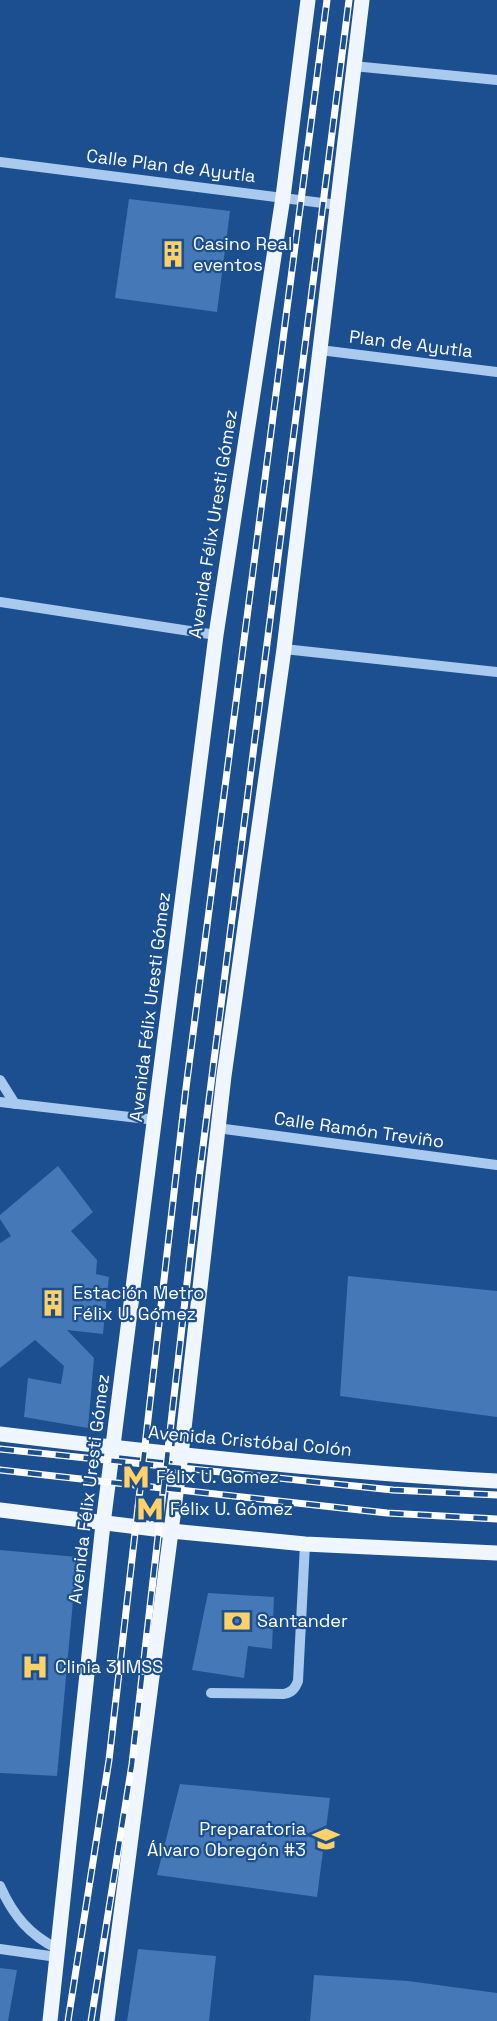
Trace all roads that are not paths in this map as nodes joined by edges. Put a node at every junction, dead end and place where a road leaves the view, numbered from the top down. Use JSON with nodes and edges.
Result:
{"nodes":[{"id":1,"x":308,"y":0,"type":"edge"},
{"id":2,"x":362,"y":0,"type":"edge"},
{"id":3,"x":353,"y":66,"type":"junction"},
{"id":4,"x":497,"y":80,"type":"edge"},
{"id":5,"x":0,"y":162,"type":"edge"},
{"id":6,"x":283,"y":197,"type":"junction"},
{"id":7,"x":338,"y":205,"type":"junction"},
{"id":8,"x":320,"y":350,"type":"junction"},
{"id":9,"x":497,"y":372,"type":"edge"},
{"id":10,"x":0,"y":603,"type":"edge"},
{"id":11,"x":216,"y":635,"type":"junction"},
{"id":12,"x":284,"y":649,"type":"junction"},
{"id":13,"x":497,"y":672,"type":"edge"},
{"id":14,"x":0,"y":1080,"type":"edge"},
{"id":15,"x":0,"y":1102,"type":"edge"},
{"id":16,"x":15,"y":1104,"type":"junction"},
{"id":17,"x":156,"y":1120,"type":"junction"},
{"id":18,"x":217,"y":1128,"type":"junction"},
{"id":19,"x":497,"y":1165,"type":"edge"},
{"id":20,"x":0,"y":1434,"type":"edge"},
{"id":21,"x":113,"y":1448,"type":"junction"},
{"id":22,"x":181,"y":1455,"type":"junction"},
{"id":23,"x":497,"y":1481,"type":"edge"},
{"id":24,"x":0,"y":1510,"type":"edge"},
{"id":25,"x":104,"y":1524,"type":"junction"},
{"id":26,"x":171,"y":1531,"type":"junction"},
{"id":27,"x":306,"y":1544,"type":"junction"},
{"id":28,"x":497,"y":1553,"type":"edge"},
{"id":29,"x":211,"y":1693,"type":"dead end"},
{"id":30,"x":0,"y":1886,"type":"edge"},
{"id":31,"x":0,"y":1949,"type":"edge"},
{"id":32,"x":58,"y":1953,"type":"junction"},
{"id":33,"x":50,"y":2021,"type":"edge"},
{"id":34,"x":107,"y":2021,"type":"edge"}],
"edges":[{"from":1,"to":6,"type":"main road","name":"Avenida Félix Uresti Gómez"},
{"from":2,"to":3,"type":"main road"},
{"from":3,"to":4,"type":"street"},
{"from":3,"to":7,"type":"main road"},
{"from":5,"to":6,"type":"street","name":"Calle Plan de Ayutla"},
{"from":6,"to":7,"type":"street","name":"Calle Plan de Ayutla"},
{"from":6,"to":11,"type":"main road","name":"Avenida Félix Uresti Gómez"},
{"from":7,"to":8,"type":"main road"},
{"from":8,"to":9,"type":"street","name":"Plan de Ayutla"},
{"from":8,"to":12,"type":"main road"},
{"from":10,"to":11,"type":"street"},
{"from":11,"to":17,"type":"main road","name":"Avenida Félix Uresti Gómez"},
{"from":12,"to":13,"type":"street"},
{"from":12,"to":18,"type":"main road"},
{"from":14,"to":16,"type":"street"},
{"from":15,"to":16,"type":"street"},
{"from":16,"to":17,"type":"street"},
{"from":17,"to":21,"type":"main road","name":"Avenida Félix Uresti Gómez"},
{"from":18,"to":19,"type":"street","name":"Calle Ramón Treviño"},
{"from":18,"to":22,"type":"main road"},
{"from":20,"to":21,"type":"main road","name":"Avenida Cristóbal Colón"},
{"from":21,"to":22,"type":"main road","name":"Avenida Cristóbal Colón"},
{"from":21,"to":25,"type":"main road","name":"Avenida Félix Uresti Gómez"},
{"from":22,"to":23,"type":"main road","name":"Avenida Cristóbal Colón"},
{"from":22,"to":26,"type":"main road"},
{"from":24,"to":25,"type":"main road"},
{"from":25,"to":26,"type":"main road"},
{"from":25,"to":32,"type":"main road","name":"Avenida Félix Uresti Gómez"},
{"from":26,"to":27,"type":"main road"},
{"from":26,"to":34,"type":"main road"},
{"from":27,"to":28,"type":"main road"},
{"from":27,"to":29,"type":"street"},
{"from":30,"to":32,"type":"street"},
{"from":31,"to":32,"type":"street"},
{"from":32,"to":33,"type":"main road","name":"Avenida Félix Uresti Gómez"}]}
